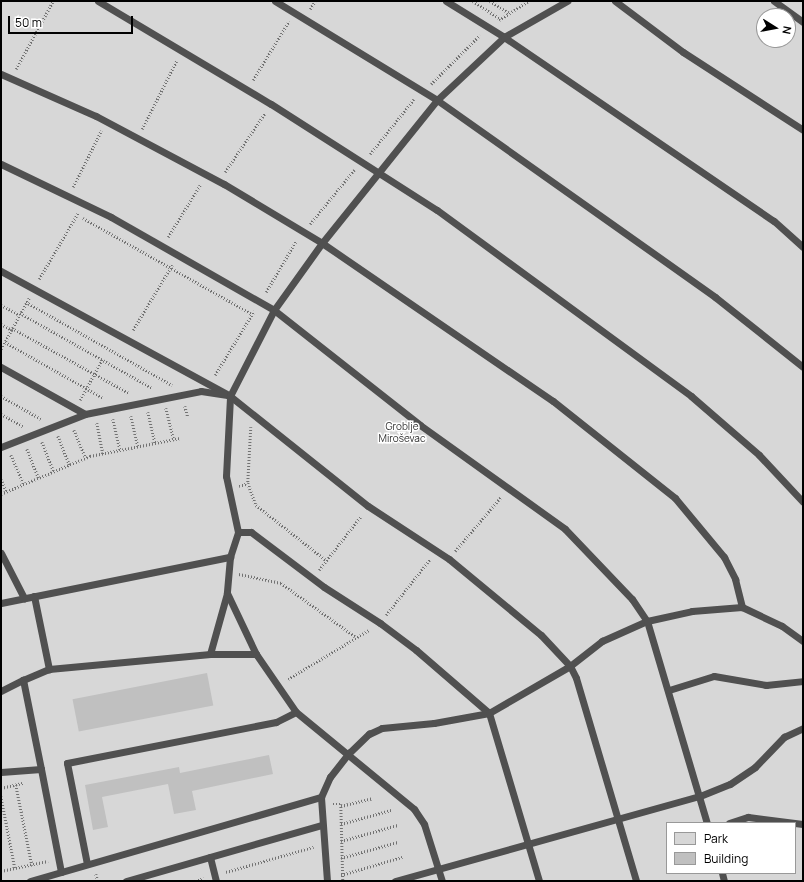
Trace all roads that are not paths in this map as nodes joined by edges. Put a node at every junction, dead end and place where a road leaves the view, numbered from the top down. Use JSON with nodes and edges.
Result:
{"nodes":[{"id":1,"x":98,"y":1,"type":"edge"},
{"id":2,"x":275,"y":1,"type":"edge"},
{"id":3,"x":446,"y":1,"type":"edge"},
{"id":4,"x":567,"y":1,"type":"edge"},
{"id":5,"x":615,"y":1,"type":"edge"},
{"id":6,"x":774,"y":1,"type":"edge"},
{"id":7,"x":803,"y":22,"type":"edge"},
{"id":8,"x":504,"y":37,"type":"junction"},
{"id":9,"x":1,"y":74,"type":"edge"},
{"id":10,"x":437,"y":100,"type":"junction"},
{"id":11,"x":803,"y":130,"type":"edge"},
{"id":12,"x":1,"y":164,"type":"edge"},
{"id":13,"x":378,"y":171,"type":"junction"},
{"id":14,"x":322,"y":243,"type":"junction"},
{"id":15,"x":803,"y":247,"type":"edge"},
{"id":16,"x":1,"y":271,"type":"edge"},
{"id":17,"x":274,"y":310,"type":"junction"},
{"id":18,"x":1,"y":367,"type":"edge"},
{"id":19,"x":803,"y":367,"type":"edge"},
{"id":20,"x":230,"y":396,"type":"junction"},
{"id":21,"x":85,"y":414,"type":"junction"},
{"id":22,"x":4,"y":446,"type":"edge"},
{"id":23,"x":803,"y":502,"type":"edge"},
{"id":24,"x":238,"y":532,"type":"junction"},
{"id":25,"x":1,"y":553,"type":"edge"},
{"id":26,"x":230,"y":558,"type":"junction"},
{"id":27,"x":4,"y":564,"type":"edge"},
{"id":28,"x":227,"y":594,"type":"junction"},
{"id":29,"x":34,"y":596,"type":"junction"},
{"id":30,"x":24,"y":598,"type":"junction"},
{"id":31,"x":1,"y":603,"type":"edge"},
{"id":32,"x":742,"y":607,"type":"junction"},
{"id":33,"x":647,"y":621,"type":"junction"},
{"id":34,"x":803,"y":641,"type":"edge"},
{"id":35,"x":210,"y":654,"type":"junction"},
{"id":36,"x":256,"y":654,"type":"junction"},
{"id":37,"x":570,"y":666,"type":"junction"},
{"id":38,"x":49,"y":669,"type":"junction"},
{"id":39,"x":24,"y":680,"type":"junction"},
{"id":40,"x":803,"y":681,"type":"edge"},
{"id":41,"x":669,"y":690,"type":"junction"},
{"id":42,"x":1,"y":691,"type":"edge"},
{"id":43,"x":296,"y":712,"type":"junction"},
{"id":44,"x":489,"y":713,"type":"junction"},
{"id":45,"x":803,"y":728,"type":"edge"},
{"id":46,"x":349,"y":753,"type":"junction"},
{"id":47,"x":42,"y":769,"type":"junction"},
{"id":48,"x":1,"y":772,"type":"edge"},
{"id":49,"x":700,"y":796,"type":"junction"},
{"id":50,"x":321,"y":801,"type":"junction"},
{"id":51,"x":617,"y":818,"type":"junction"},
{"id":52,"x":707,"y":822,"type":"edge"},
{"id":53,"x":732,"y":822,"type":"edge"},
{"id":54,"x":787,"y":822,"type":"edge"},
{"id":55,"x":322,"y":825,"type":"junction"},
{"id":56,"x":528,"y":844,"type":"junction"},
{"id":57,"x":210,"y":857,"type":"junction"},
{"id":58,"x":87,"y":864,"type":"junction"},
{"id":59,"x":438,"y":869,"type":"junction"},
{"id":60,"x":61,"y":872,"type":"junction"},
{"id":61,"x":216,"y":878,"type":"edge"},
{"id":62,"x":327,"y":880,"type":"edge"},
{"id":63,"x":30,"y":881,"type":"edge"},
{"id":64,"x":128,"y":881,"type":"edge"},
{"id":65,"x":395,"y":881,"type":"edge"},
{"id":66,"x":442,"y":881,"type":"edge"},
{"id":67,"x":539,"y":881,"type":"edge"},
{"id":68,"x":636,"y":881,"type":"edge"}],
"edges":[{"from":1,"to":13,"type":"lane"},
{"from":2,"to":10,"type":"lane"},
{"from":3,"to":8,"type":"lane"},
{"from":4,"to":8,"type":"lane"},
{"from":5,"to":11,"type":"lane"},
{"from":6,"to":7,"type":"lane"},
{"from":8,"to":10,"type":"lane"},
{"from":8,"to":15,"type":"lane"},
{"from":9,"to":14,"type":"lane"},
{"from":10,"to":13,"type":"lane"},
{"from":10,"to":19,"type":"lane"},
{"from":12,"to":17,"type":"lane"},
{"from":13,"to":14,"type":"lane"},
{"from":13,"to":23,"type":"lane"},
{"from":14,"to":17,"type":"lane"},
{"from":14,"to":32,"type":"lane"},
{"from":16,"to":20,"type":"lane"},
{"from":17,"to":20,"type":"lane"},
{"from":17,"to":33,"type":"lane"},
{"from":18,"to":21,"type":"lane"},
{"from":20,"to":21,"type":"lane"},
{"from":20,"to":24,"type":"lane"},
{"from":20,"to":37,"type":"lane"},
{"from":21,"to":22,"type":"lane"},
{"from":24,"to":26,"type":"lane"},
{"from":24,"to":44,"type":"lane"},
{"from":25,"to":27,"type":"lane"},
{"from":26,"to":28,"type":"lane"},
{"from":26,"to":29,"type":"lane"},
{"from":27,"to":30,"type":"lane"},
{"from":28,"to":35,"type":"lane"},
{"from":28,"to":36,"type":"lane"},
{"from":29,"to":30,"type":"lane"},
{"from":29,"to":38,"type":"lane"},
{"from":30,"to":31,"type":"lane"},
{"from":32,"to":33,"type":"lane"},
{"from":32,"to":34,"type":"lane"},
{"from":33,"to":37,"type":"lane"},
{"from":33,"to":41,"type":"lane"},
{"from":35,"to":36,"type":"lane"},
{"from":35,"to":38,"type":"lane"},
{"from":36,"to":43,"type":"lane"},
{"from":37,"to":44,"type":"lane"},
{"from":37,"to":51,"type":"lane"},
{"from":38,"to":39,"type":"lane"},
{"from":39,"to":42,"type":"lane"},
{"from":39,"to":47,"type":"lane"},
{"from":40,"to":41,"type":"lane"},
{"from":41,"to":49,"type":"lane"},
{"from":43,"to":46,"type":"lane"},
{"from":43,"to":58,"type":"lane"},
{"from":44,"to":46,"type":"lane"},
{"from":44,"to":56,"type":"lane"},
{"from":45,"to":49,"type":"lane"},
{"from":46,"to":50,"type":"lane"},
{"from":46,"to":59,"type":"lane"},
{"from":47,"to":48,"type":"lane"},
{"from":47,"to":60,"type":"lane"},
{"from":49,"to":51,"type":"lane"},
{"from":49,"to":52,"type":"lane"},
{"from":50,"to":55,"type":"lane"},
{"from":50,"to":58,"type":"lane"},
{"from":51,"to":56,"type":"lane"},
{"from":51,"to":68,"type":"lane"},
{"from":53,"to":54,"type":"lane"},
{"from":55,"to":57,"type":"lane"},
{"from":55,"to":62,"type":"lane"},
{"from":56,"to":59,"type":"lane"},
{"from":56,"to":67,"type":"lane"},
{"from":57,"to":61,"type":"lane"},
{"from":57,"to":64,"type":"lane"},
{"from":58,"to":60,"type":"lane"},
{"from":59,"to":65,"type":"lane"},
{"from":59,"to":66,"type":"lane"},
{"from":60,"to":63,"type":"lane"}]}
